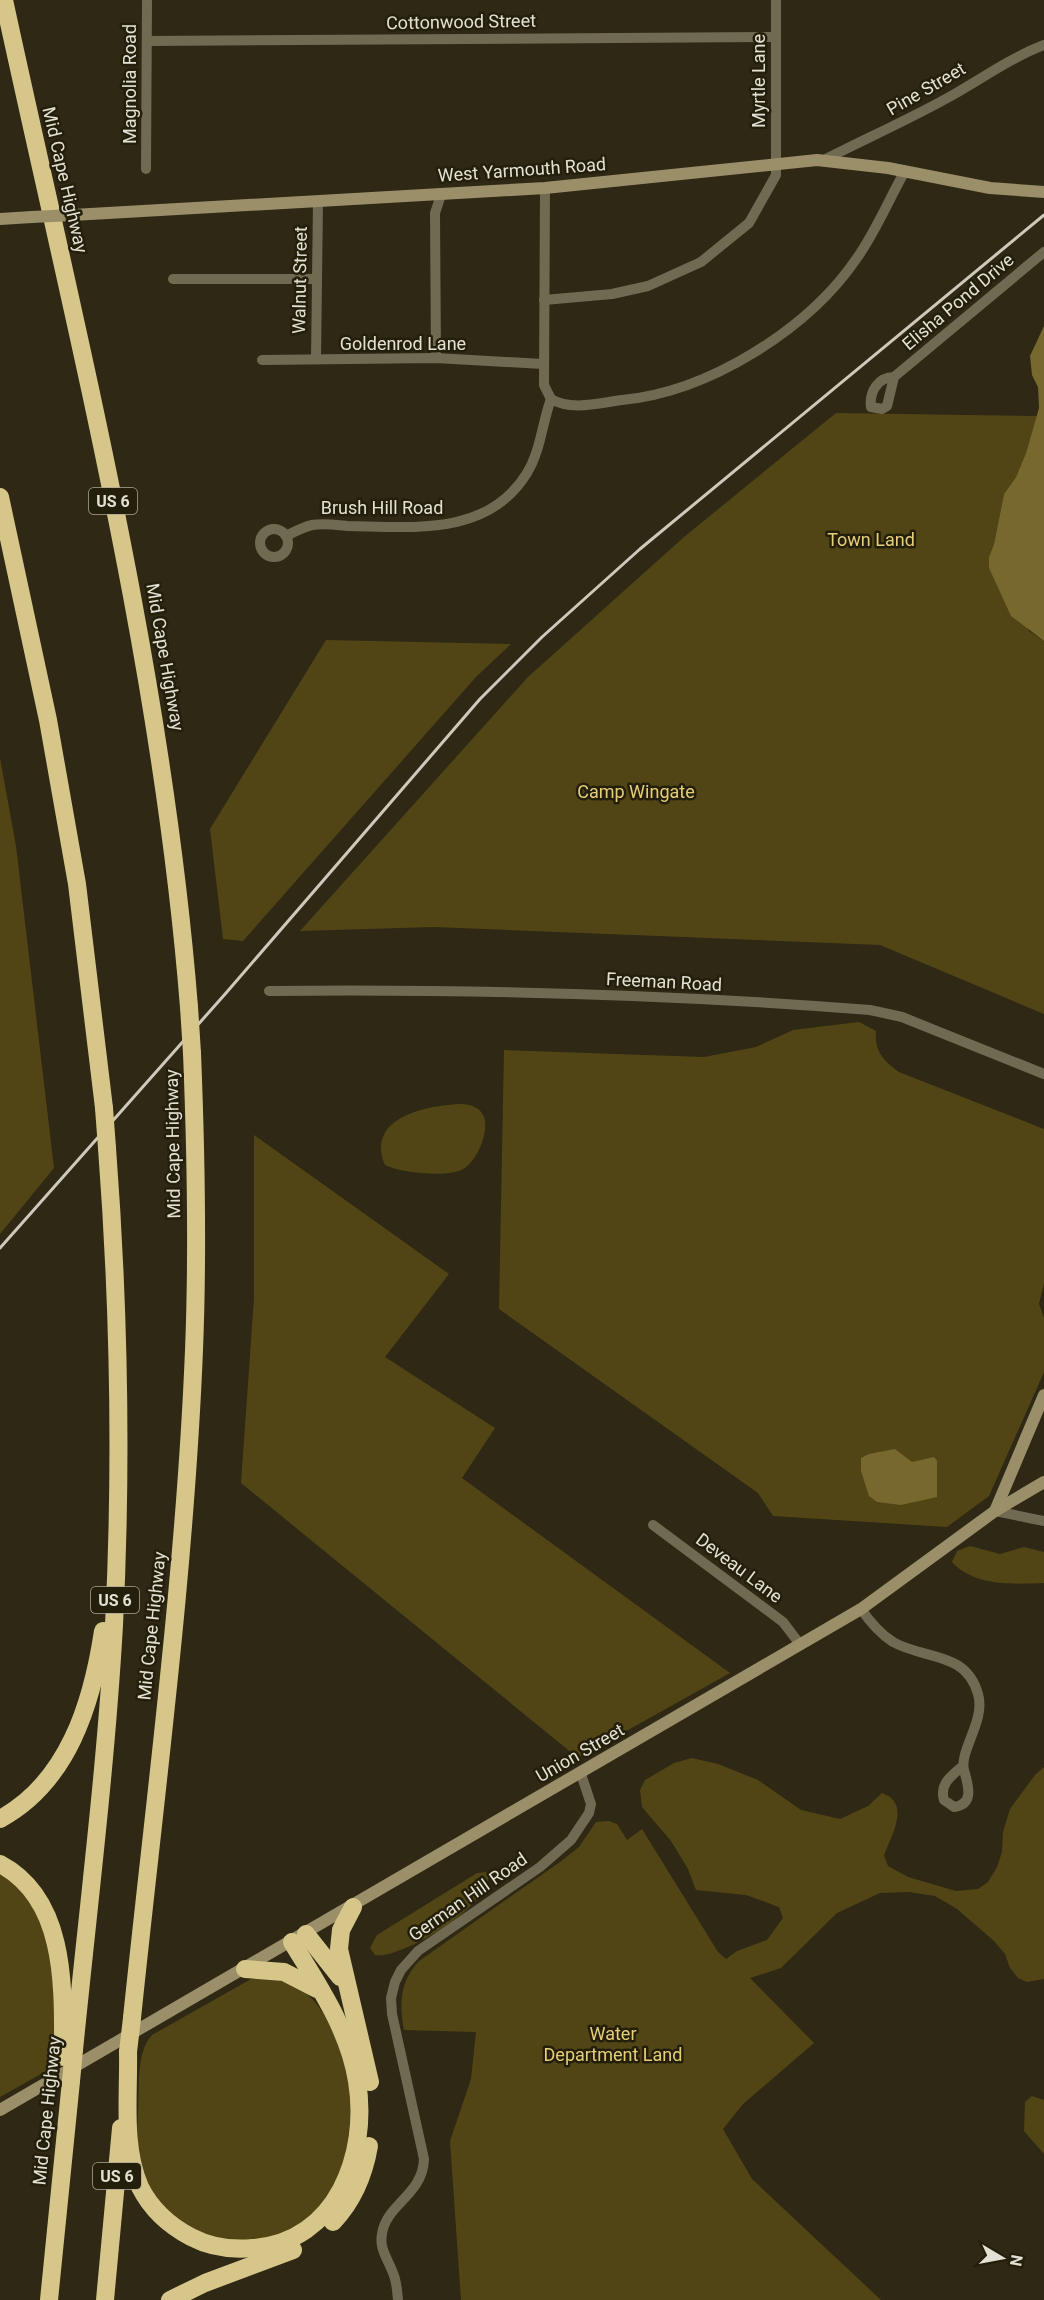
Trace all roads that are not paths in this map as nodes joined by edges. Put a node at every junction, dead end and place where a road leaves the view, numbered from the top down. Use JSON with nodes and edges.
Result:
{"nodes":[{"id":1,"x":4,"y":0,"type":"edge"},
{"id":2,"x":147,"y":0,"type":"edge"},
{"id":3,"x":776,"y":0,"type":"edge"},
{"id":4,"x":776,"y":37,"type":"junction"},
{"id":5,"x":147,"y":41,"type":"junction"},
{"id":6,"x":1044,"y":45,"type":"edge"},
{"id":7,"x":824,"y":160,"type":"junction"},
{"id":8,"x":775,"y":163,"type":"junction"},
{"id":9,"x":146,"y":169,"type":"dead end"},
{"id":10,"x":905,"y":171,"type":"junction"},
{"id":11,"x":545,"y":188,"type":"junction"},
{"id":12,"x":1044,"y":192,"type":"edge"},
{"id":13,"x":441,"y":195,"type":"junction"},
{"id":14,"x":318,"y":201,"type":"junction"},
{"id":15,"x":0,"y":219,"type":"edge"},
{"id":16,"x":1044,"y":252,"type":"edge"},
{"id":17,"x":172,"y":279,"type":"dead end"},
{"id":18,"x":316,"y":279,"type":"junction"},
{"id":19,"x":544,"y":300,"type":"junction"},
{"id":20,"x":436,"y":358,"type":"junction"},
{"id":21,"x":316,"y":359,"type":"junction"},
{"id":22,"x":262,"y":360,"type":"dead end"},
{"id":23,"x":543,"y":364,"type":"junction"},
{"id":24,"x":894,"y":377,"type":"dead end"},
{"id":25,"x":551,"y":399,"type":"junction"},
{"id":26,"x":0,"y":497,"type":"edge"},
{"id":27,"x":286,"y":536,"type":"dead end"},
{"id":28,"x":270,"y":992,"type":"dead end"},
{"id":29,"x":1044,"y":1074,"type":"edge"},
{"id":30,"x":1044,"y":1395,"type":"edge"},
{"id":31,"x":1044,"y":1482,"type":"edge"},
{"id":32,"x":995,"y":1511,"type":"junction"},
{"id":33,"x":1044,"y":1521,"type":"edge"},
{"id":34,"x":653,"y":1524,"type":"dead end"},
{"id":35,"x":116,"y":1570,"type":"junction"},
{"id":36,"x":861,"y":1609,"type":"junction"},
{"id":37,"x":799,"y":1643,"type":"junction"},
{"id":38,"x":963,"y":1766,"type":"dead end"},
{"id":39,"x":581,"y":1774,"type":"junction"},
{"id":40,"x":0,"y":1820,"type":"edge"},
{"id":41,"x":0,"y":1864,"type":"edge"},
{"id":42,"x":353,"y":1906,"type":"junction"},
{"id":43,"x":299,"y":1938,"type":"junction"},
{"id":44,"x":245,"y":1969,"type":"junction"},
{"id":45,"x":346,"y":1986,"type":"junction"},
{"id":46,"x":321,"y":1992,"type":"junction"},
{"id":47,"x":125,"y":2045,"type":"junction"},
{"id":48,"x":68,"y":2054,"type":"junction"},
{"id":49,"x":0,"y":2110,"type":"edge"},
{"id":50,"x":49,"y":2300,"type":"edge"},
{"id":51,"x":105,"y":2300,"type":"edge"},
{"id":52,"x":170,"y":2300,"type":"edge"},
{"id":53,"x":398,"y":2300,"type":"edge"}],
"edges":[{"from":1,"to":47,"type":"highway","name":"Mid Cape Highway","number":"US 6","bridge":true},
{"from":2,"to":5,"type":"street","name":"Magnolia Road"},
{"from":3,"to":4,"type":"street","name":"Myrtle Lane"},
{"from":4,"to":5,"type":"street","name":"Cottonwood Street"},
{"from":4,"to":8,"type":"street","name":"Myrtle Lane"},
{"from":5,"to":9,"type":"street","name":"Magnolia Road"},
{"from":6,"to":7,"type":"street","name":"Pine Street"},
{"from":7,"to":8,"type":"main road","name":"West Yarmouth Road"},
{"from":7,"to":10,"type":"main road","name":"West Yarmouth Road"},
{"from":8,"to":11,"type":"main road","name":"West Yarmouth Road"},
{"from":8,"to":19,"type":"street","name":"Myrtle Lane"},
{"from":10,"to":12,"type":"main road","name":"West Yarmouth Road"},
{"from":10,"to":25,"type":"street"},
{"from":11,"to":13,"type":"main road","name":"West Yarmouth Road"},
{"from":11,"to":19,"type":"street"},
{"from":13,"to":14,"type":"main road","name":"West Yarmouth Road"},
{"from":13,"to":20,"type":"street"},
{"from":14,"to":15,"type":"main road","name":"West Yarmouth Road","bridge":true},
{"from":14,"to":18,"type":"street","name":"Walnut Street"},
{"from":16,"to":24,"type":"street","name":"Elisha Pond Drive"},
{"from":17,"to":18,"type":"street"},
{"from":18,"to":21,"type":"street","name":"Walnut Street"},
{"from":19,"to":23,"type":"street"},
{"from":20,"to":21,"type":"street","name":"Goldenrod Lane"},
{"from":20,"to":23,"type":"street","name":"Goldenrod Lane"},
{"from":21,"to":22,"type":"street","name":"Goldenrod Lane"},
{"from":23,"to":25,"type":"street"},
{"from":25,"to":27,"type":"street","name":"Brush Hill Road"},
{"from":26,"to":35,"type":"highway","name":"Mid Cape Highway","number":"US 6","bridge":true},
{"from":28,"to":29,"type":"street","name":"Freeman Road"},
{"from":30,"to":32,"type":"main road"},
{"from":31,"to":32,"type":"main road","name":"Union Street"},
{"from":32,"to":33,"type":"street"},
{"from":32,"to":36,"type":"main road","name":"Union Street"},
{"from":34,"to":37,"type":"street","name":"Deveau Lane"},
{"from":35,"to":40,"type":"highway"},
{"from":35,"to":48,"type":"highway","name":"Mid Cape Highway","number":"US 6"},
{"from":36,"to":37,"type":"main road","name":"Union Street"},
{"from":36,"to":38,"type":"street"},
{"from":37,"to":39,"type":"main road","name":"Union Street"},
{"from":39,"to":42,"type":"main road","name":"Union Street"},
{"from":39,"to":53,"type":"street","name":"German Hill Road"},
{"from":41,"to":48,"type":"highway"},
{"from":42,"to":43,"type":"main road","name":"Union Street"},
{"from":42,"to":45,"type":"highway"},
{"from":43,"to":44,"type":"main road","name":"Union Street"},
{"from":43,"to":45,"type":"highway"},
{"from":43,"to":46,"type":"highway"},
{"from":44,"to":46,"type":"highway"},
{"from":44,"to":47,"type":"main road","name":"Union Street"},
{"from":45,"to":52,"type":"highway"},
{"from":46,"to":47,"type":"highway"},
{"from":47,"to":49,"type":"main road","name":"Union Street"},
{"from":47,"to":51,"type":"highway","name":"Mid Cape Highway","number":"US 6"},
{"from":48,"to":50,"type":"highway","name":"Mid Cape Highway","number":"US 6","bridge":true}]}
